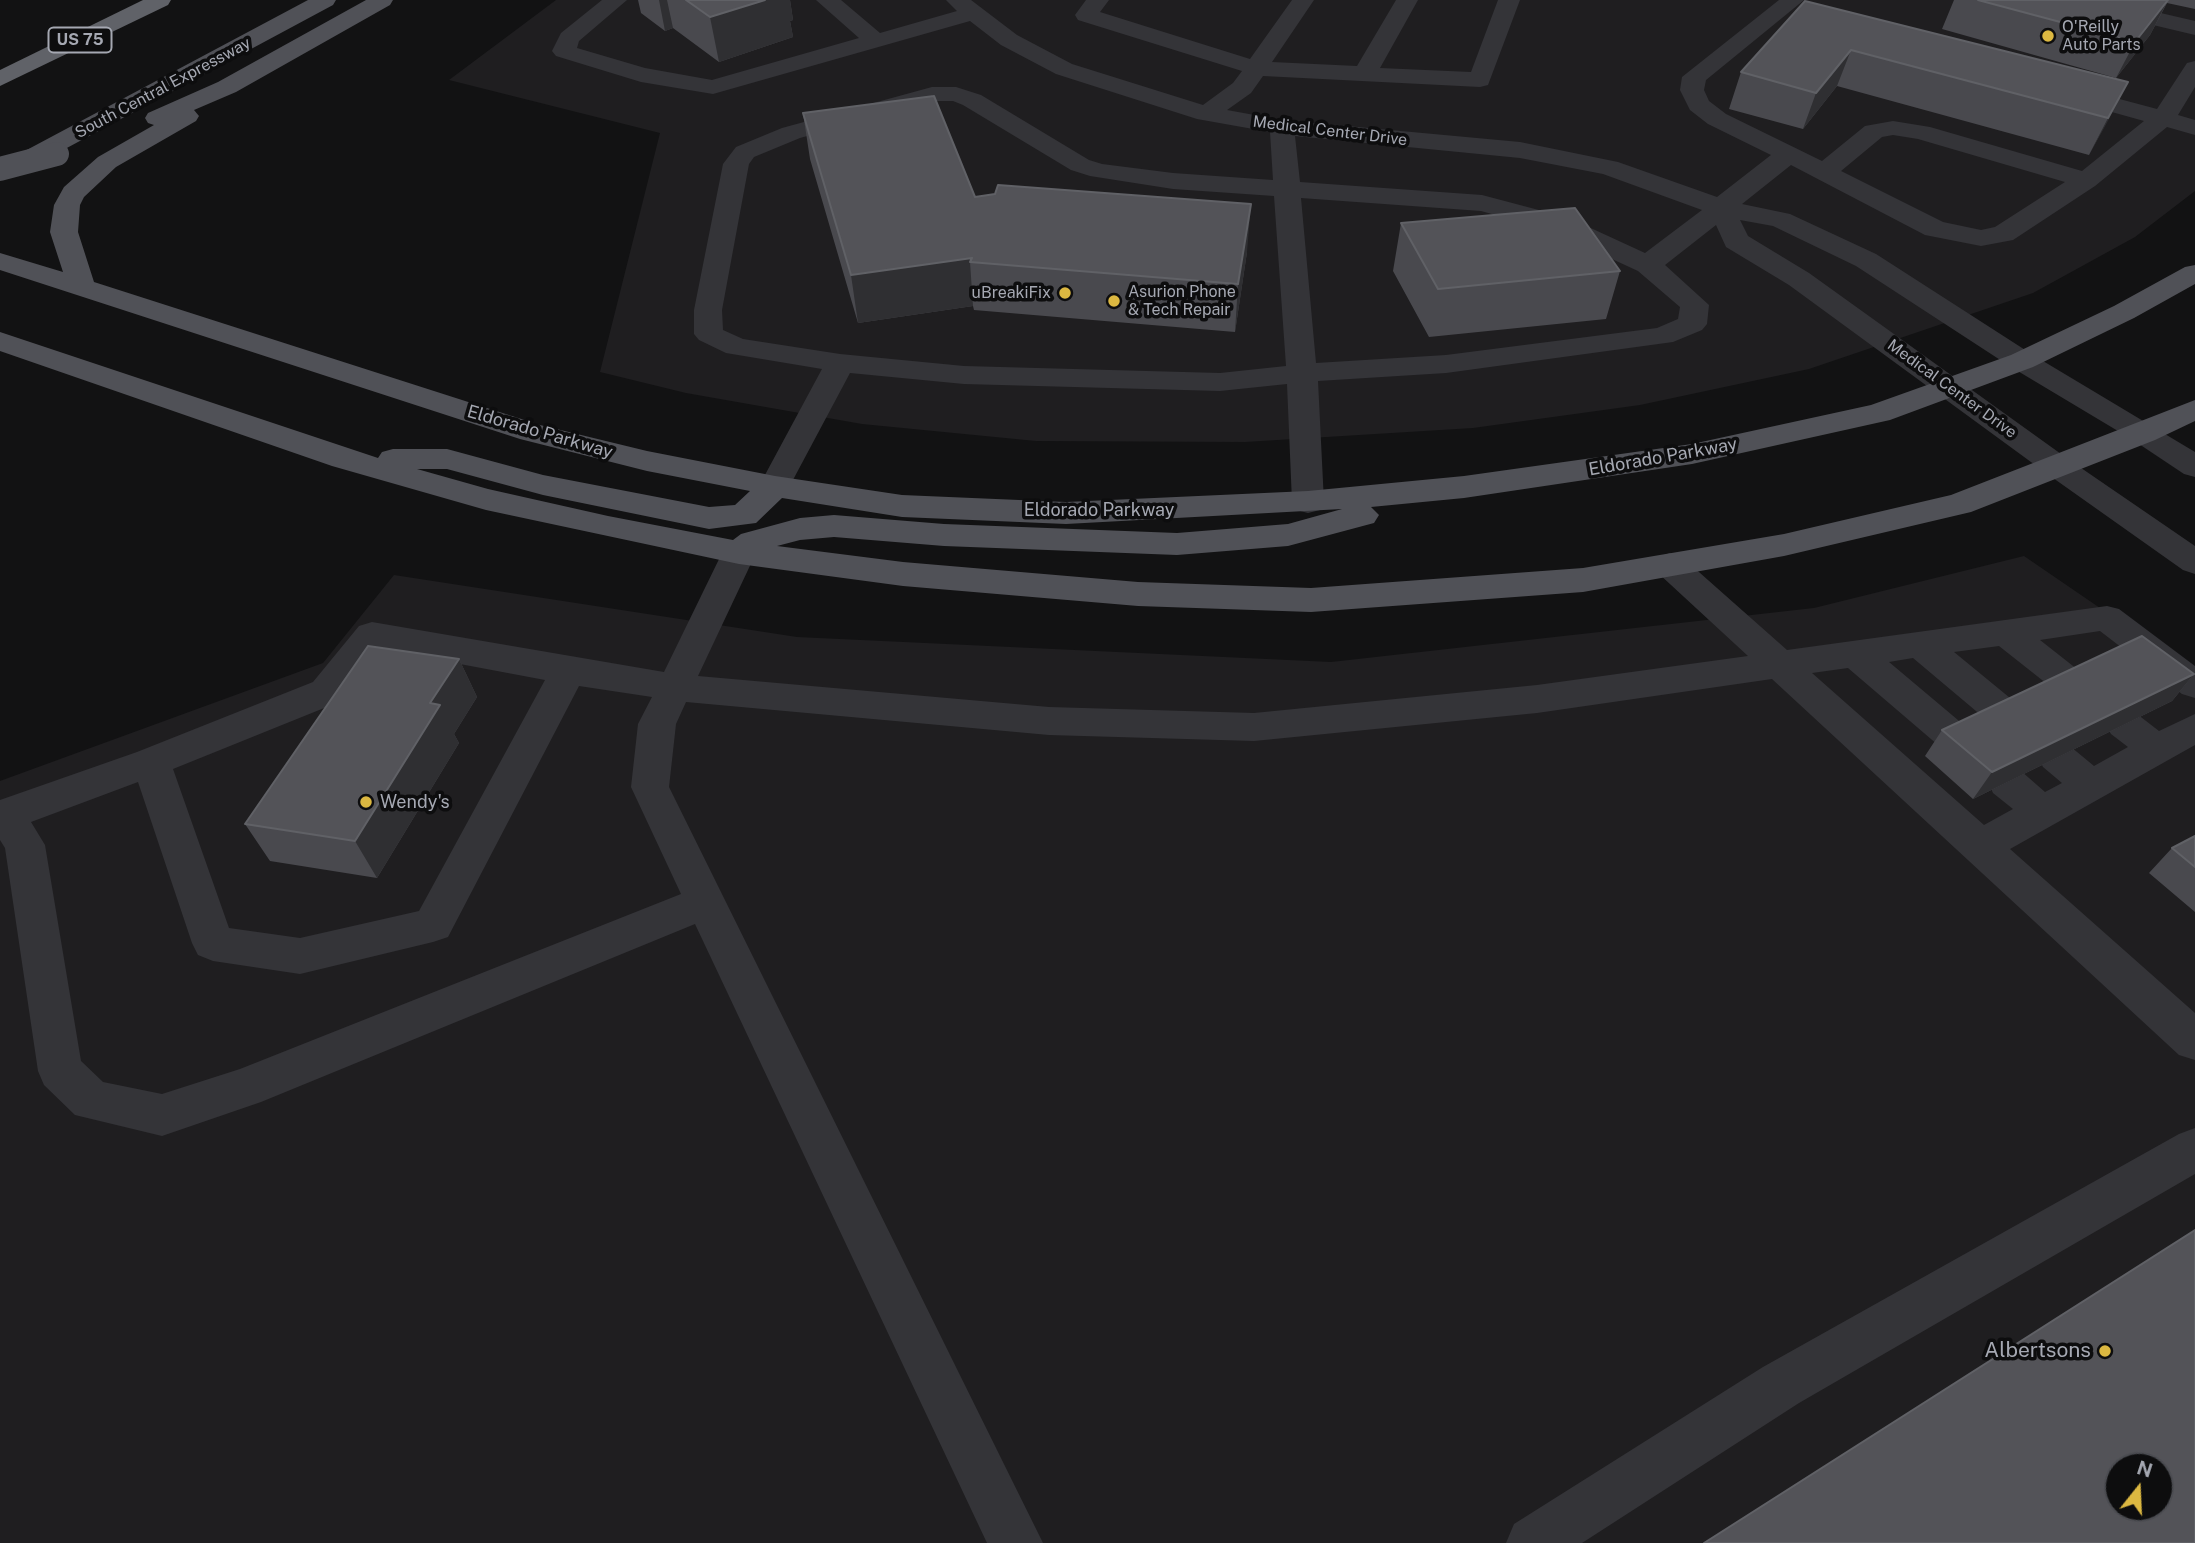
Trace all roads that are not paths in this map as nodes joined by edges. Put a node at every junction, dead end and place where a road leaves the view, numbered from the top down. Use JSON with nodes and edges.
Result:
{"nodes":[{"id":1,"x":160,"y":0,"type":"edge"},
{"id":2,"x":324,"y":0,"type":"edge"},
{"id":3,"x":382,"y":0,"type":"edge"},
{"id":4,"x":617,"y":0,"type":"edge"},
{"id":5,"x":827,"y":0,"type":"edge"},
{"id":6,"x":1098,"y":0,"type":"edge"},
{"id":7,"x":1303,"y":0,"type":"edge"},
{"id":8,"x":1407,"y":0,"type":"edge"},
{"id":9,"x":1509,"y":0,"type":"edge"},
{"id":10,"x":2077,"y":0,"type":"edge"},
{"id":11,"x":965,"y":7,"type":"edge"},
{"id":12,"x":1793,"y":10,"type":"edge"},
{"id":13,"x":2195,"y":29,"type":"edge"},
{"id":14,"x":877,"y":42,"type":"junction"},
{"id":15,"x":1255,"y":68,"type":"junction"},
{"id":16,"x":2195,"y":68,"type":"edge"},
{"id":17,"x":1365,"y":73,"type":"junction"},
{"id":18,"x":0,"y":79,"type":"edge"},
{"id":19,"x":2044,"y":85,"type":"edge"},
{"id":20,"x":227,"y":87,"type":"junction"},
{"id":21,"x":1206,"y":114,"type":"junction"},
{"id":22,"x":2162,"y":118,"type":"junction"},
{"id":23,"x":1282,"y":127,"type":"junction"},
{"id":24,"x":2195,"y":128,"type":"edge"},
{"id":25,"x":57,"y":154,"type":"junction"},
{"id":26,"x":1789,"y":154,"type":"junction"},
{"id":27,"x":0,"y":160,"type":"edge"},
{"id":28,"x":0,"y":172,"type":"edge"},
{"id":29,"x":1824,"y":172,"type":"junction"},
{"id":30,"x":2087,"y":180,"type":"junction"},
{"id":31,"x":1287,"y":190,"type":"junction"},
{"id":32,"x":1722,"y":208,"type":"junction"},
{"id":33,"x":0,"y":261,"type":"edge"},
{"id":34,"x":1648,"y":265,"type":"junction"},
{"id":35,"x":2195,"y":273,"type":"edge"},
{"id":36,"x":82,"y":289,"type":"junction"},
{"id":37,"x":0,"y":341,"type":"edge"},
{"id":38,"x":2022,"y":361,"type":"junction"},
{"id":39,"x":840,"y":363,"type":"junction"},
{"id":40,"x":1302,"y":373,"type":"junction"},
{"id":41,"x":1951,"y":387,"type":"junction"},
{"id":42,"x":2195,"y":409,"type":"edge"},
{"id":43,"x":2144,"y":433,"type":"junction"},
{"id":44,"x":344,"y":459,"type":"junction"},
{"id":45,"x":2057,"y":466,"type":"junction"},
{"id":46,"x":2195,"y":467,"type":"edge"},
{"id":47,"x":775,"y":486,"type":"junction"},
{"id":48,"x":1464,"y":487,"type":"junction"},
{"id":49,"x":1308,"y":502,"type":"junction"},
{"id":50,"x":739,"y":553,"type":"junction"},
{"id":51,"x":2195,"y":562,"type":"edge"},
{"id":52,"x":1670,"y":565,"type":"junction"},
{"id":53,"x":2007,"y":633,"type":"junction"},
{"id":54,"x":1922,"y":646,"type":"junction"},
{"id":55,"x":1857,"y":655,"type":"junction"},
{"id":56,"x":1781,"y":666,"type":"junction"},
{"id":57,"x":568,"y":671,"type":"junction"},
{"id":58,"x":2195,"y":685,"type":"edge"},
{"id":59,"x":2074,"y":686,"type":"edge"},
{"id":60,"x":674,"y":687,"type":"junction"},
{"id":61,"x":2008,"y":717,"type":"edge"},
{"id":62,"x":2124,"y":724,"type":"edge"},
{"id":63,"x":2195,"y":728,"type":"edge"},
{"id":64,"x":1958,"y":741,"type":"edge"},
{"id":65,"x":2156,"y":749,"type":"junction"},
{"id":66,"x":2057,"y":757,"type":"edge"},
{"id":67,"x":151,"y":762,"type":"junction"},
{"id":68,"x":2007,"y":782,"type":"edge"},
{"id":69,"x":2091,"y":785,"type":"junction"},
{"id":70,"x":2042,"y":812,"type":"junction"},
{"id":71,"x":3,"y":815,"type":"edge"},
{"id":72,"x":1980,"y":846,"type":"junction"},
{"id":73,"x":706,"y":902,"type":"junction"},
{"id":74,"x":2195,"y":1041,"type":"edge"},
{"id":75,"x":2195,"y":1149,"type":"edge"},
{"id":76,"x":1016,"y":1543,"type":"edge"},
{"id":77,"x":1533,"y":1543,"type":"edge"}],
"edges":[{"from":1,"to":18,"type":"highway","number":"US 75"},
{"from":2,"to":28,"type":"main road","name":"South Central Expressway"},
{"from":3,"to":20,"type":"main road","name":"South Central Expressway"},
{"from":4,"to":14,"type":"street"},
{"from":5,"to":14,"type":"street"},
{"from":6,"to":15,"type":"street"},
{"from":7,"to":15,"type":"street"},
{"from":8,"to":17,"type":"street"},
{"from":9,"to":17,"type":"street"},
{"from":10,"to":13,"type":"street"},
{"from":11,"to":14,"type":"street"},
{"from":11,"to":21,"type":"street","name":"Medical Center Drive"},
{"from":12,"to":26,"type":"street"},
{"from":15,"to":17,"type":"street"},
{"from":15,"to":21,"type":"street"},
{"from":16,"to":22,"type":"street"},
{"from":19,"to":22,"type":"street"},
{"from":20,"to":25,"type":"main road"},
{"from":20,"to":36,"type":"main road"},
{"from":21,"to":23,"type":"street","name":"Medical Center Drive"},
{"from":22,"to":24,"type":"street"},
{"from":22,"to":30,"type":"street"},
{"from":23,"to":31,"type":"street"},
{"from":23,"to":32,"type":"street","name":"Medical Center Drive"},
{"from":25,"to":27,"type":"main road","bridge":true},
{"from":25,"to":28,"type":"main road","bridge":true},
{"from":26,"to":29,"type":"street"},
{"from":26,"to":32,"type":"street"},
{"from":29,"to":30,"type":"street"},
{"from":29,"to":30,"type":"street"},
{"from":31,"to":34,"type":"street"},
{"from":31,"to":39,"type":"street"},
{"from":31,"to":40,"type":"street"},
{"from":32,"to":34,"type":"street"},
{"from":32,"to":38,"type":"street","name":"Medical Center Drive"},
{"from":32,"to":41,"type":"street","name":"Medical Center Drive"},
{"from":33,"to":36,"type":"main road","name":"Eldorado Parkway"},
{"from":34,"to":40,"type":"street"},
{"from":35,"to":38,"type":"main road","name":"Eldorado Parkway"},
{"from":36,"to":47,"type":"main road","name":"Eldorado Parkway"},
{"from":37,"to":44,"type":"main road"},
{"from":38,"to":41,"type":"main road","name":"Eldorado Parkway"},
{"from":38,"to":43,"type":"street","name":"Medical Center Drive"},
{"from":39,"to":40,"type":"street"},
{"from":39,"to":47,"type":"street"},
{"from":40,"to":49,"type":"street"},
{"from":41,"to":45,"type":"street","name":"Medical Center Drive"},
{"from":41,"to":48,"type":"main road","name":"Eldorado Parkway"},
{"from":42,"to":43,"type":"main road"},
{"from":43,"to":45,"type":"main road"},
{"from":43,"to":46,"type":"street","name":"Medical Center Drive"},
{"from":44,"to":47,"type":"main road"},
{"from":44,"to":50,"type":"main road"},
{"from":45,"to":51,"type":"street","name":"Medical Center Drive"},
{"from":45,"to":52,"type":"main road"},
{"from":47,"to":49,"type":"main road","name":"Eldorado Parkway"},
{"from":48,"to":49,"type":"main road","name":"Eldorado Parkway"},
{"from":48,"to":50,"type":"main road"},
{"from":50,"to":52,"type":"main road"},
{"from":50,"to":60,"type":"street"},
{"from":52,"to":56,"type":"street"},
{"from":53,"to":54,"type":"street"},
{"from":53,"to":58,"type":"street"},
{"from":53,"to":59,"type":"street"},
{"from":54,"to":55,"type":"street"},
{"from":54,"to":61,"type":"street"},
{"from":55,"to":56,"type":"street"},
{"from":55,"to":64,"type":"street"},
{"from":56,"to":60,"type":"street"},
{"from":56,"to":72,"type":"street"},
{"from":57,"to":60,"type":"street"},
{"from":57,"to":67,"type":"street"},
{"from":57,"to":67,"type":"street"},
{"from":60,"to":73,"type":"street"},
{"from":62,"to":65,"type":"street"},
{"from":63,"to":65,"type":"street"},
{"from":65,"to":69,"type":"street"},
{"from":66,"to":69,"type":"street"},
{"from":67,"to":71,"type":"street"},
{"from":68,"to":70,"type":"street"},
{"from":69,"to":70,"type":"street"},
{"from":70,"to":72,"type":"street"},
{"from":71,"to":73,"type":"street"},
{"from":72,"to":74,"type":"street"},
{"from":73,"to":76,"type":"street"},
{"from":75,"to":77,"type":"street"}]}
